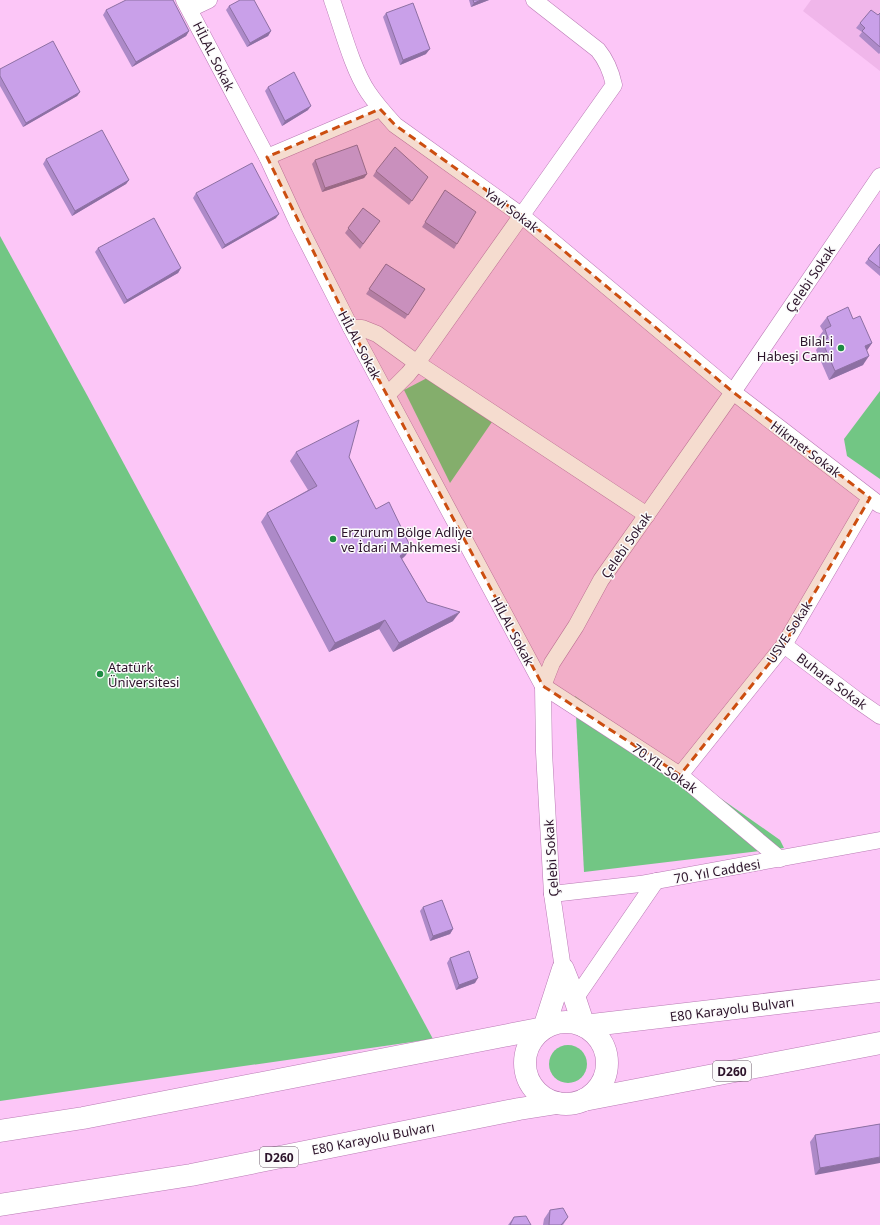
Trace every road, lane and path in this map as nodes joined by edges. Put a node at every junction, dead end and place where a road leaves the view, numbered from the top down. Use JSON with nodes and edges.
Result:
{"nodes":[{"id":1,"x":209,"y":0,"type":"edge"},
{"id":2,"x":332,"y":0,"type":"edge"},
{"id":3,"x":534,"y":0,"type":"edge"},
{"id":4,"x":187,"y":4,"type":"edge"},
{"id":5,"x":380,"y":109,"type":"junction"},
{"id":6,"x":267,"y":157,"type":"junction"},
{"id":7,"x":880,"y":176,"type":"edge"},
{"id":8,"x":521,"y":215,"type":"junction"},
{"id":9,"x":351,"y":328,"type":"junction"},
{"id":10,"x":417,"y":362,"type":"junction"},
{"id":11,"x":733,"y":392,"type":"junction"},
{"id":12,"x":387,"y":395,"type":"junction"},
{"id":13,"x":875,"y":501,"type":"edge"},
{"id":14,"x":647,"y":514,"type":"junction"},
{"id":15,"x":784,"y":645,"type":"junction"},
{"id":16,"x":543,"y":686,"type":"junction"},
{"id":17,"x":880,"y":716,"type":"edge"},
{"id":18,"x":680,"y":775,"type":"junction"},
{"id":19,"x":880,"y":840,"type":"edge"},
{"id":20,"x":780,"y":859,"type":"junction"},
{"id":21,"x":656,"y":881,"type":"junction"},
{"id":22,"x":552,"y":894,"type":"junction"},
{"id":23,"x":563,"y":970,"type":"junction"},
{"id":24,"x":880,"y":991,"type":"edge"},
{"id":25,"x":575,"y":999,"type":"junction"},
{"id":26,"x":584,"y":1026,"type":"junction"},
{"id":27,"x":544,"y":1028,"type":"junction"},
{"id":28,"x":880,"y":1043,"type":"edge"},
{"id":29,"x":584,"y":1100,"type":"junction"},
{"id":30,"x":557,"y":1103,"type":"junction"},
{"id":31,"x":0,"y":1131,"type":"edge"},
{"id":32,"x":0,"y":1204,"type":"edge"}],
"edges":[{"from":1,"to":4,"type":"street"},
{"from":2,"to":5,"type":"street","name":"Yavi Sokak"},
{"from":3,"to":8,"type":"street"},
{"from":4,"to":6,"type":"street","name":"HİLAL Sokak"},
{"from":5,"to":6,"type":"street"},
{"from":5,"to":8,"type":"street","name":"Yavi Sokak"},
{"from":6,"to":9,"type":"street","name":"HİLAL Sokak"},
{"from":7,"to":11,"type":"street","name":"Çelebi Sokak"},
{"from":8,"to":10,"type":"street"},
{"from":8,"to":11,"type":"street","name":"Yavi Sokak"},
{"from":9,"to":10,"type":"street"},
{"from":9,"to":12,"type":"street","name":"HİLAL Sokak"},
{"from":10,"to":12,"type":"street"},
{"from":10,"to":14,"type":"street"},
{"from":11,"to":13,"type":"street","name":"Hikmet Sokak"},
{"from":11,"to":14,"type":"street","name":"Çelebi Sokak"},
{"from":12,"to":16,"type":"street","name":"HİLAL Sokak"},
{"from":13,"to":15,"type":"street","name":"USVE Sokak"},
{"from":14,"to":16,"type":"street","name":"Çelebi Sokak"},
{"from":15,"to":17,"type":"street","name":"Buhara Sokak"},
{"from":15,"to":18,"type":"street","name":"USVE Sokak"},
{"from":16,"to":18,"type":"street","name":"70.YIL Sokak"},
{"from":16,"to":22,"type":"street","name":"Çelebi Sokak"},
{"from":18,"to":20,"type":"street","name":"70.YIL Sokak"},
{"from":19,"to":20,"type":"street","name":"70. Yıl Caddesi"},
{"from":20,"to":21,"type":"street","name":"70. Yıl Caddesi"},
{"from":21,"to":22,"type":"street","name":"70. Yıl Caddesi"},
{"from":21,"to":25,"type":"street"},
{"from":22,"to":23,"type":"street","name":"Çelebi Sokak"},
{"from":23,"to":25,"type":"highway"},
{"from":23,"to":27,"type":"highway"},
{"from":24,"to":26,"type":"highway","name":"E80 Karayolu Bulvarı"},
{"from":25,"to":26,"type":"highway"},
{"from":26,"to":27,"type":"highway"},
{"from":26,"to":29,"type":"highway"},
{"from":27,"to":30,"type":"highway"},
{"from":27,"to":31,"type":"highway"},
{"from":28,"to":29,"type":"highway","number":"D260"},
{"from":29,"to":30,"type":"highway"},
{"from":30,"to":32,"type":"highway","name":"E80 Karayolu Bulvarı","number":"D260"}]}
